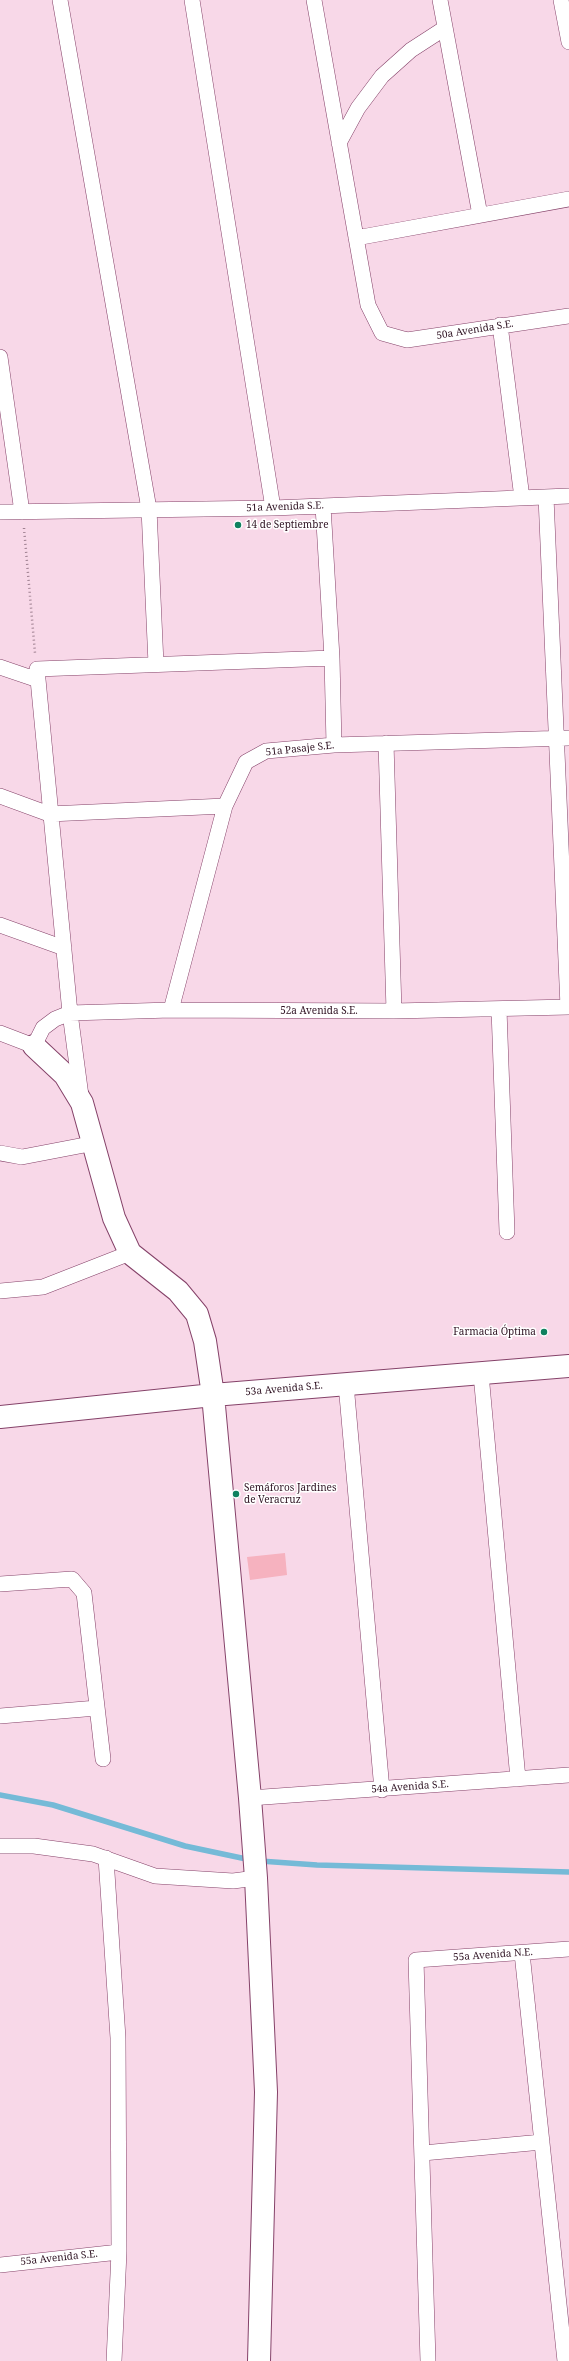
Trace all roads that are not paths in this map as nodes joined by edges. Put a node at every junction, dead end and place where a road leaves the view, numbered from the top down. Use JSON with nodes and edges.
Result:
{"nodes":[{"id":1,"x":60,"y":0,"type":"edge"},
{"id":2,"x":192,"y":0,"type":"edge"},
{"id":3,"x":314,"y":0,"type":"edge"},
{"id":4,"x":440,"y":0,"type":"edge"},
{"id":5,"x":561,"y":0,"type":"edge"},
{"id":6,"x":445,"y":28,"type":"junction"},
{"id":7,"x":569,"y":42,"type":"edge"},
{"id":8,"x":339,"y":143,"type":"junction"},
{"id":9,"x":569,"y":200,"type":"edge"},
{"id":10,"x":480,"y":215,"type":"junction"},
{"id":11,"x":356,"y":238,"type":"junction"},
{"id":12,"x":569,"y":316,"type":"edge"},
{"id":13,"x":500,"y":325,"type":"junction"},
{"id":14,"x":0,"y":357,"type":"edge"},
{"id":15,"x":3,"y":393,"type":"edge"},
{"id":16,"x":569,"y":496,"type":"edge"},
{"id":17,"x":546,"y":497,"type":"junction"},
{"id":18,"x":522,"y":498,"type":"junction"},
{"id":19,"x":323,"y":506,"type":"junction"},
{"id":20,"x":273,"y":508,"type":"junction"},
{"id":21,"x":149,"y":509,"type":"junction"},
{"id":22,"x":0,"y":512,"type":"edge"},
{"id":23,"x":22,"y":512,"type":"junction"},
{"id":24,"x":332,"y":658,"type":"junction"},
{"id":25,"x":156,"y":664,"type":"junction"},
{"id":26,"x":0,"y":667,"type":"edge"},
{"id":27,"x":37,"y":674,"type":"junction"},
{"id":28,"x":562,"y":738,"type":"edge"},
{"id":29,"x":386,"y":743,"type":"junction"},
{"id":30,"x":334,"y":745,"type":"junction"},
{"id":31,"x":0,"y":796,"type":"edge"},
{"id":32,"x":225,"y":806,"type":"junction"},
{"id":33,"x":49,"y":814,"type":"junction"},
{"id":34,"x":0,"y":925,"type":"edge"},
{"id":35,"x":64,"y":948,"type":"junction"},
{"id":36,"x":569,"y":1007,"type":"edge"},
{"id":37,"x":498,"y":1009,"type":"junction"},
{"id":38,"x":171,"y":1010,"type":"junction"},
{"id":39,"x":394,"y":1011,"type":"junction"},
{"id":40,"x":70,"y":1013,"type":"junction"},
{"id":41,"x":0,"y":1033,"type":"edge"},
{"id":42,"x":34,"y":1046,"type":"junction"},
{"id":43,"x":82,"y":1103,"type":"junction"},
{"id":44,"x":95,"y":1143,"type":"junction"},
{"id":45,"x":0,"y":1153,"type":"edge"},
{"id":46,"x":507,"y":1232,"type":"dead end"},
{"id":47,"x":130,"y":1252,"type":"junction"},
{"id":48,"x":0,"y":1291,"type":"edge"},
{"id":49,"x":569,"y":1366,"type":"edge"},
{"id":50,"x":481,"y":1374,"type":"junction"},
{"id":51,"x":346,"y":1384,"type":"junction"},
{"id":52,"x":213,"y":1395,"type":"junction"},
{"id":53,"x":0,"y":1417,"type":"edge"},
{"id":54,"x":0,"y":1584,"type":"edge"},
{"id":55,"x":97,"y":1708,"type":"junction"},
{"id":56,"x":0,"y":1716,"type":"edge"},
{"id":57,"x":103,"y":1759,"type":"dead end"},
{"id":58,"x":569,"y":1775,"type":"edge"},
{"id":59,"x":518,"y":1779,"type":"junction"},
{"id":60,"x":382,"y":1790,"type":"junction"},
{"id":61,"x":250,"y":1798,"type":"junction"},
{"id":62,"x":0,"y":1846,"type":"edge"},
{"id":63,"x":106,"y":1858,"type":"junction"},
{"id":64,"x":255,"y":1866,"type":"junction"},
{"id":65,"x":569,"y":1949,"type":"edge"},
{"id":66,"x":522,"y":1953,"type":"junction"},
{"id":67,"x":542,"y":2142,"type":"junction"},
{"id":68,"x":423,"y":2153,"type":"junction"},
{"id":69,"x":119,"y":2252,"type":"junction"},
{"id":70,"x":0,"y":2265,"type":"edge"},
{"id":71,"x":562,"y":2273,"type":"edge"},
{"id":72,"x":114,"y":2361,"type":"edge"},
{"id":73,"x":259,"y":2361,"type":"edge"},
{"id":74,"x":428,"y":2361,"type":"edge"},
{"id":75,"x":565,"y":2361,"type":"edge"}],
"edges":[{"from":1,"to":21,"type":"street"},
{"from":2,"to":20,"type":"street"},
{"from":3,"to":8,"type":"street"},
{"from":4,"to":6,"type":"street"},
{"from":5,"to":7,"type":"street"},
{"from":6,"to":8,"type":"street"},
{"from":6,"to":10,"type":"street"},
{"from":8,"to":11,"type":"street"},
{"from":9,"to":10,"type":"street"},
{"from":10,"to":11,"type":"street"},
{"from":11,"to":13,"type":"street","name":"50a Avenida S.E."},
{"from":12,"to":13,"type":"street","name":"50a Avenida S.E."},
{"from":13,"to":18,"type":"street"},
{"from":14,"to":15,"type":"street"},
{"from":15,"to":23,"type":"street"},
{"from":16,"to":17,"type":"street","name":"51a Avenida S.E."},
{"from":17,"to":18,"type":"street","name":"51a Avenida S.E."},
{"from":17,"to":28,"type":"street"},
{"from":18,"to":19,"type":"street","name":"51a Avenida S.E."},
{"from":19,"to":20,"type":"street","name":"51a Avenida S.E."},
{"from":19,"to":24,"type":"street"},
{"from":20,"to":21,"type":"street","name":"51a Avenida S.E."},
{"from":21,"to":23,"type":"street","name":"51a Avenida S.E."},
{"from":21,"to":25,"type":"street"},
{"from":22,"to":23,"type":"street","name":"51a Avenida S.E."},
{"from":24,"to":25,"type":"street"},
{"from":24,"to":30,"type":"street"},
{"from":25,"to":27,"type":"street"},
{"from":26,"to":27,"type":"street"},
{"from":27,"to":33,"type":"street"},
{"from":28,"to":29,"type":"street","name":"51a Pasaje S.E."},
{"from":28,"to":36,"type":"street"},
{"from":29,"to":30,"type":"street","name":"51a Pasaje S.E."},
{"from":29,"to":39,"type":"street"},
{"from":30,"to":32,"type":"street","name":"51a Pasaje S.E."},
{"from":31,"to":33,"type":"street"},
{"from":32,"to":33,"type":"street"},
{"from":32,"to":38,"type":"street","name":"51a Pasaje S.E."},
{"from":33,"to":35,"type":"street"},
{"from":34,"to":35,"type":"street"},
{"from":35,"to":40,"type":"street"},
{"from":36,"to":37,"type":"street","name":"52a Avenida S.E."},
{"from":37,"to":39,"type":"street","name":"52a Avenida S.E."},
{"from":37,"to":46,"type":"street"},
{"from":38,"to":39,"type":"street","name":"52a Avenida S.E."},
{"from":38,"to":40,"type":"street","name":"52a Avenida S.E."},
{"from":40,"to":42,"type":"street"},
{"from":40,"to":43,"type":"street"},
{"from":41,"to":42,"type":"street"},
{"from":42,"to":43,"type":"street"},
{"from":43,"to":44,"type":"street"},
{"from":44,"to":45,"type":"street"},
{"from":44,"to":47,"type":"street"},
{"from":47,"to":48,"type":"street"},
{"from":47,"to":52,"type":"street"},
{"from":49,"to":50,"type":"street","name":"53a Avenida S.E."},
{"from":50,"to":51,"type":"street","name":"53a Avenida S.E."},
{"from":50,"to":59,"type":"street"},
{"from":51,"to":52,"type":"street","name":"53a Avenida S.E."},
{"from":51,"to":60,"type":"street"},
{"from":52,"to":53,"type":"street","name":"53a Avenida S.E."},
{"from":52,"to":61,"type":"street"},
{"from":54,"to":55,"type":"street"},
{"from":55,"to":56,"type":"street"},
{"from":55,"to":57,"type":"street"},
{"from":58,"to":59,"type":"street","name":"54a Avenida S.E."},
{"from":59,"to":60,"type":"street","name":"54a Avenida S.E."},
{"from":60,"to":61,"type":"street","name":"54a Avenida S.E."},
{"from":61,"to":64,"type":"street"},
{"from":62,"to":63,"type":"street"},
{"from":63,"to":64,"type":"street"},
{"from":63,"to":69,"type":"street"},
{"from":64,"to":73,"type":"street"},
{"from":65,"to":66,"type":"street","name":"55a Avenida N.E."},
{"from":66,"to":67,"type":"street"},
{"from":66,"to":68,"type":"street","name":"55a Avenida N.E."},
{"from":67,"to":68,"type":"street"},
{"from":67,"to":71,"type":"street"},
{"from":68,"to":74,"type":"street"},
{"from":69,"to":70,"type":"street","name":"55a Avenida S.E."},
{"from":69,"to":72,"type":"street"},
{"from":71,"to":75,"type":"street"}]}
